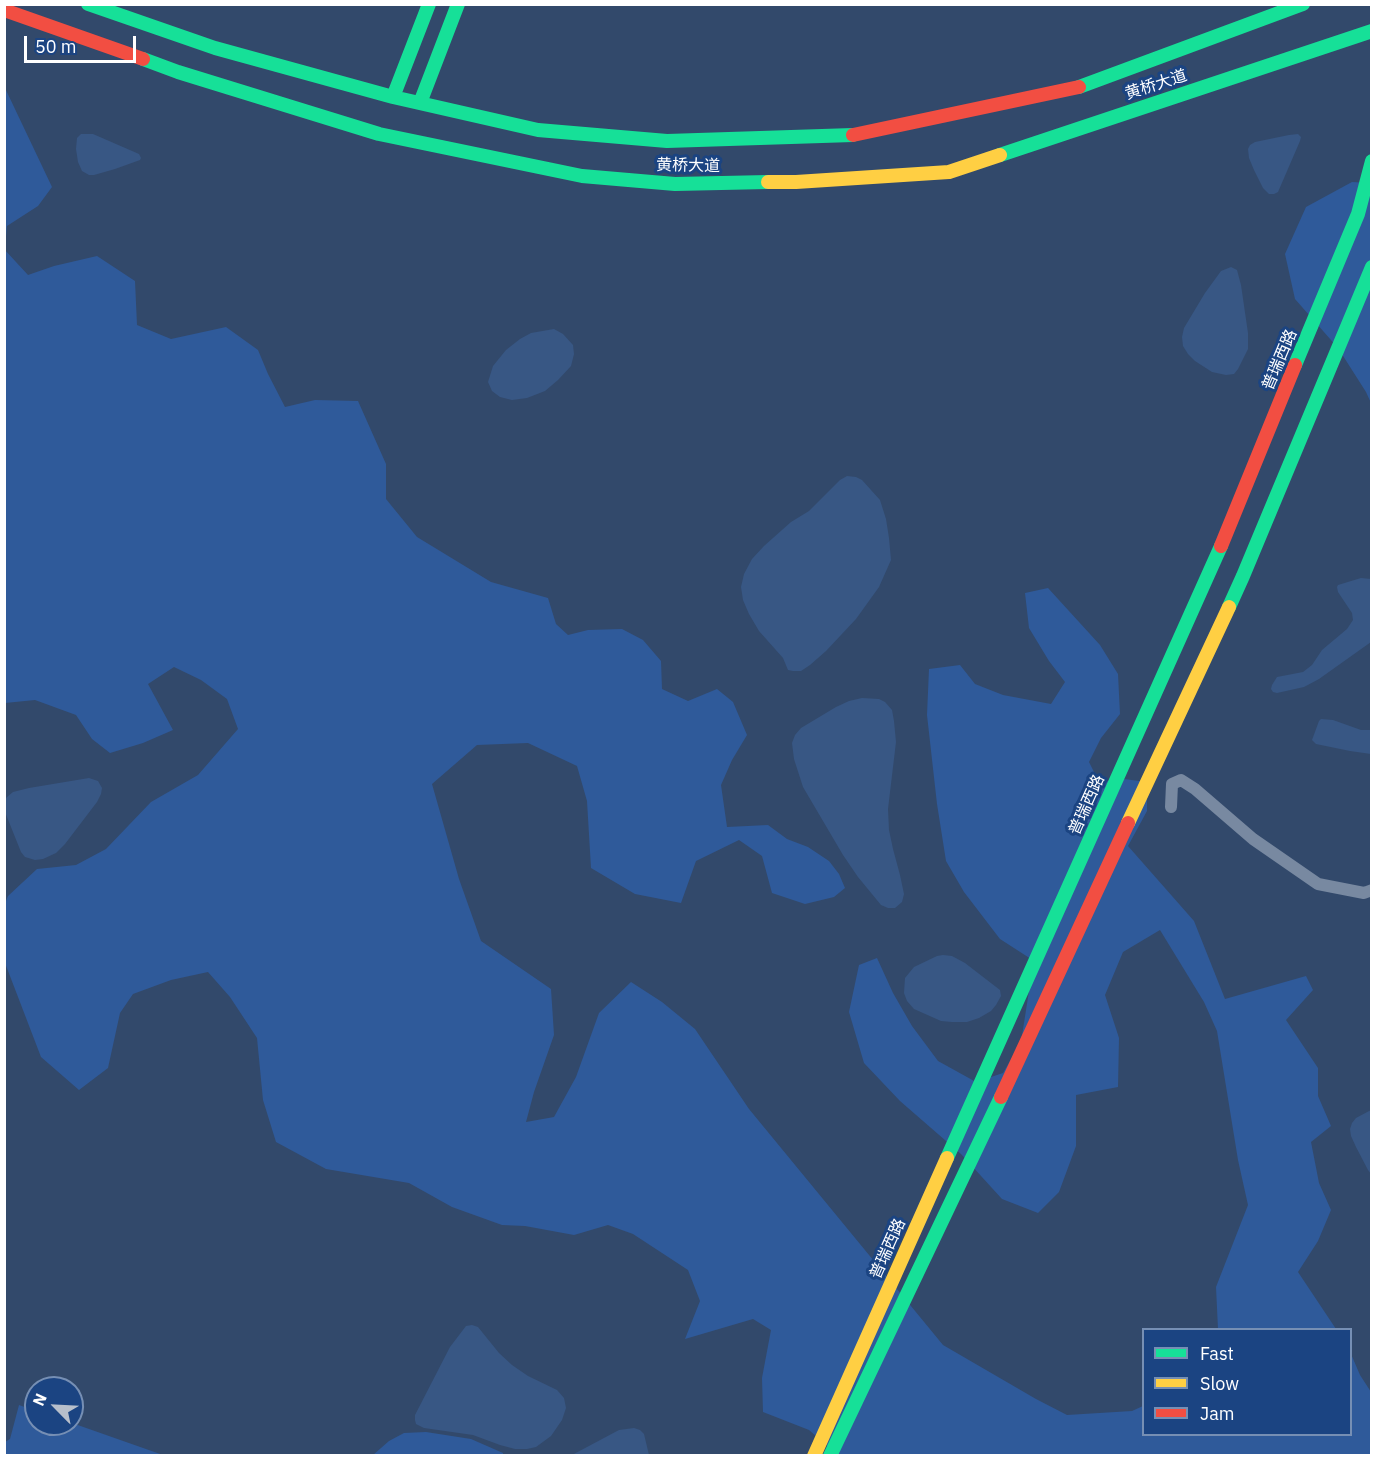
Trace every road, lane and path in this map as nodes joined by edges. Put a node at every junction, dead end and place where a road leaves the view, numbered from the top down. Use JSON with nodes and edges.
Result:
{"nodes":[{"id":1,"x":88,"y":4,"type":"edge"},
{"id":2,"x":429,"y":4,"type":"edge"},
{"id":3,"x":458,"y":4,"type":"edge"},
{"id":4,"x":1303,"y":4,"type":"edge"},
{"id":5,"x":4,"y":10,"type":"edge"},
{"id":6,"x":1371,"y":30,"type":"edge"},
{"id":7,"x":393,"y":97,"type":"junction"},
{"id":8,"x":420,"y":103,"type":"junction"},
{"id":9,"x":1371,"y":161,"type":"edge"},
{"id":10,"x":1371,"y":267,"type":"edge"},
{"id":11,"x":1171,"y":807,"type":"dead end"},
{"id":12,"x":1371,"y":890,"type":"edge"},
{"id":13,"x":814,"y":1455,"type":"edge"},
{"id":14,"x":830,"y":1455,"type":"edge"}],
"edges":[{"from":1,"to":7,"type":"main road","name":"黄桥大道"},
{"from":2,"to":7,"type":"main road"},
{"from":3,"to":8,"type":"main road"},
{"from":4,"to":8,"type":"main road","name":"黄桥大道"},
{"from":5,"to":6,"type":"main road","name":"黄桥大道"},
{"from":7,"to":8,"type":"main road","name":"黄桥大道"},
{"from":9,"to":13,"type":"main road","name":"普瑞西路"},
{"from":10,"to":14,"type":"main road"},
{"from":11,"to":12,"type":"street"}]}
